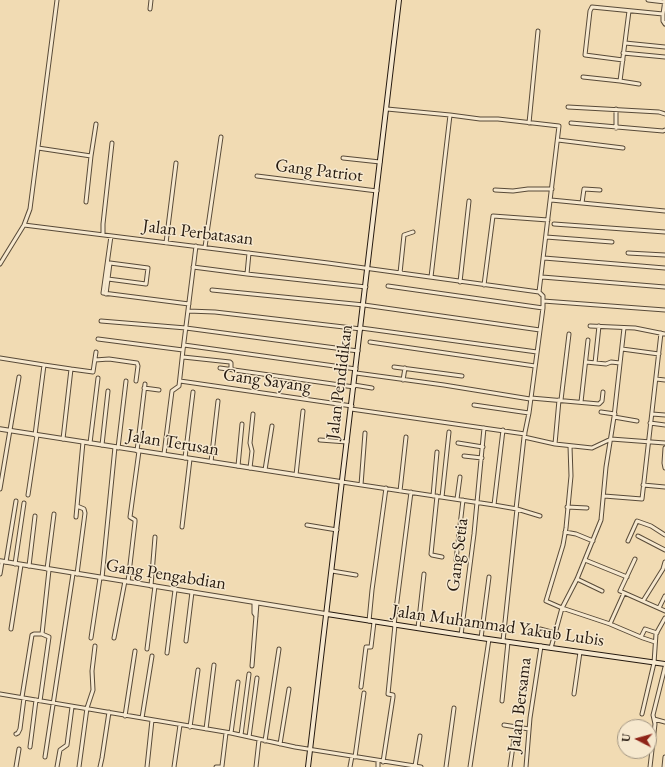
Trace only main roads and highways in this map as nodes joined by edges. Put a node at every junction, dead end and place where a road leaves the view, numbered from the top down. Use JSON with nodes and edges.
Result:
{"nodes":[{"id":1,"x":399,"y":0,"type":"edge"},
{"id":2,"x":327,"y":614,"type":"junction"},
{"id":3,"x":665,"y":666,"type":"edge"},
{"id":4,"x":308,"y":767,"type":"edge"}],
"edges":[{"from":1,"to":2,"type":"main road","name":"Jalan Pendidikan"},
{"from":2,"to":3,"type":"main road","name":"Jalan Muhammad Yakub Lubis"},
{"from":2,"to":4,"type":"main road","name":"Jalan Pendidikan"}]}
